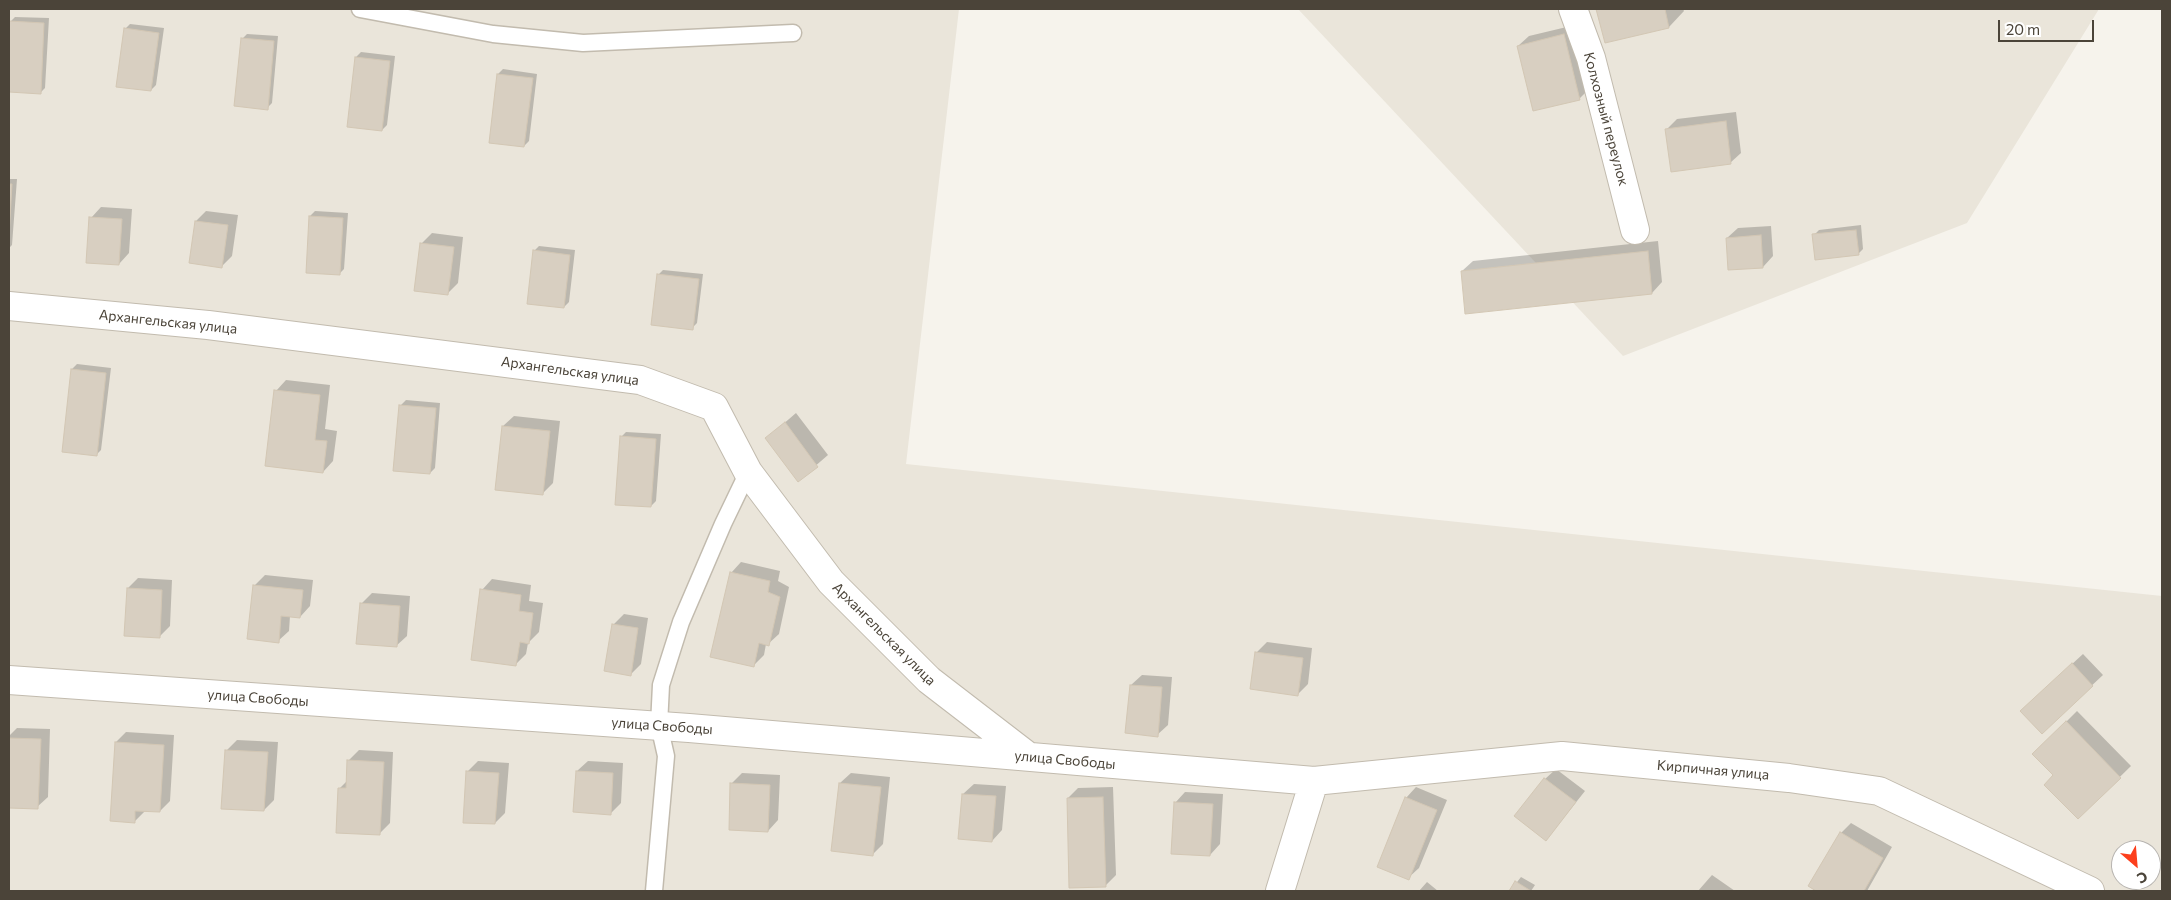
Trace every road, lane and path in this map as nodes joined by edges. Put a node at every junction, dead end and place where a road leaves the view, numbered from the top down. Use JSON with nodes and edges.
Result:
{"nodes":[{"id":1,"x":360,"y":9,"type":"edge"},
{"id":2,"x":1573,"y":9,"type":"edge"},
{"id":3,"x":793,"y":34,"type":"dead end"},
{"id":4,"x":1636,"y":230,"type":"dead end"},
{"id":5,"x":9,"y":306,"type":"edge"},
{"id":6,"x":748,"y":472,"type":"junction"},
{"id":7,"x":9,"y":680,"type":"edge"},
{"id":8,"x":659,"y":726,"type":"junction"},
{"id":9,"x":1029,"y":757,"type":"junction"},
{"id":10,"x":1314,"y":782,"type":"junction"},
{"id":11,"x":2077,"y":888,"type":"edge"},
{"id":12,"x":654,"y":891,"type":"edge"},
{"id":13,"x":1280,"y":891,"type":"edge"}],
"edges":[{"from":1,"to":3,"type":"lane"},
{"from":2,"to":4,"type":"street","name":"Колхозный переулок"},
{"from":5,"to":6,"type":"street","name":"Архангельская улица"},
{"from":6,"to":8,"type":"lane"},
{"from":6,"to":9,"type":"street","name":"Архангельская улица"},
{"from":7,"to":8,"type":"street","name":"улица Свободы"},
{"from":8,"to":9,"type":"street","name":"улица Свободы"},
{"from":8,"to":12,"type":"lane"},
{"from":9,"to":10,"type":"street","name":"улица Свободы"},
{"from":10,"to":11,"type":"street","name":"Кирпичная улица"},
{"from":10,"to":13,"type":"street"}]}
